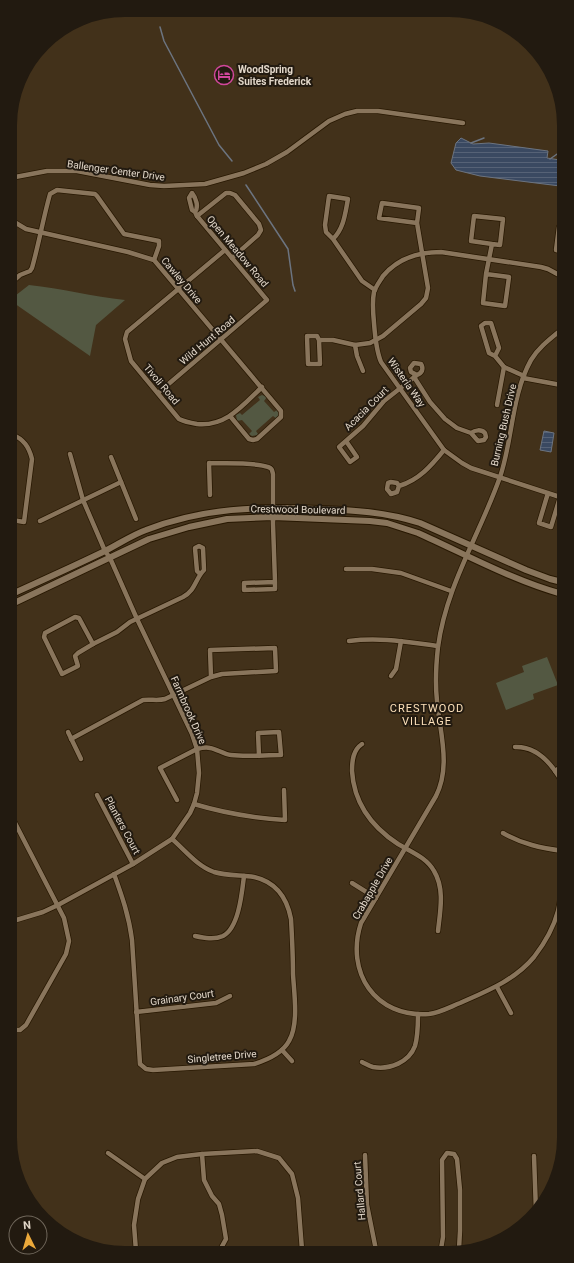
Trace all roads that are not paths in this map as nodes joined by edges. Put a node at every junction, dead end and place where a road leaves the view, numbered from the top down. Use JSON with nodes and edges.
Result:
{"nodes":[{"id":1,"x":463,"y":123,"type":"dead end"},
{"id":2,"x":17,"y":177,"type":"edge"},
{"id":3,"x":192,"y":185,"type":"junction"},
{"id":4,"x":196,"y":214,"type":"junction"},
{"id":5,"x":17,"y":223,"type":"edge"},
{"id":6,"x":417,"y":223,"type":"junction"},
{"id":7,"x":40,"y":232,"type":"junction"},
{"id":8,"x":333,"y":240,"type":"junction"},
{"id":9,"x":492,"y":244,"type":"junction"},
{"id":10,"x":225,"y":250,"type":"junction"},
{"id":11,"x":422,"y":254,"type":"junction"},
{"id":12,"x":232,"y":258,"type":"junction"},
{"id":13,"x":490,"y":259,"type":"junction"},
{"id":14,"x":154,"y":260,"type":"junction"},
{"id":15,"x":486,"y":274,"type":"junction"},
{"id":16,"x":557,"y":274,"type":"edge"},
{"id":17,"x":17,"y":278,"type":"edge"},
{"id":18,"x":178,"y":288,"type":"junction"},
{"id":19,"x":374,"y":290,"type":"junction"},
{"id":20,"x":267,"y":300,"type":"joint"},
{"id":21,"x":557,"y":333,"type":"edge"},
{"id":22,"x":221,"y":339,"type":"junction"},
{"id":23,"x":319,"y":340,"type":"junction"},
{"id":24,"x":376,"y":340,"type":"junction"},
{"id":25,"x":355,"y":345,"type":"junction"},
{"id":26,"x":495,"y":356,"type":"junction"},
{"id":27,"x":504,"y":367,"type":"junction"},
{"id":28,"x":363,"y":371,"type":"dead end"},
{"id":29,"x":524,"y":377,"type":"junction"},
{"id":30,"x":557,"y":384,"type":"edge"},
{"id":31,"x":262,"y":387,"type":"junction"},
{"id":32,"x":400,"y":388,"type":"junction"},
{"id":33,"x":158,"y":393,"type":"junction"},
{"id":34,"x":497,"y":405,"type":"dead end"},
{"id":35,"x":230,"y":416,"type":"junction"},
{"id":36,"x":471,"y":433,"type":"dead end"},
{"id":37,"x":17,"y":437,"type":"edge"},
{"id":38,"x":346,"y":441,"type":"dead end"},
{"id":39,"x":444,"y":450,"type":"junction"},
{"id":40,"x":70,"y":454,"type":"dead end"},
{"id":41,"x":111,"y":457,"type":"dead end"},
{"id":42,"x":500,"y":478,"type":"junction"},
{"id":43,"x":121,"y":482,"type":"junction"},
{"id":44,"x":399,"y":486,"type":"dead end"},
{"id":45,"x":548,"y":493,"type":"junction"},
{"id":46,"x":210,"y":496,"type":"dead end"},
{"id":47,"x":557,"y":496,"type":"edge"},
{"id":48,"x":84,"y":500,"type":"junction"},
{"id":49,"x":273,"y":507,"type":"junction"},
{"id":50,"x":557,"y":507,"type":"edge"},
{"id":51,"x":273,"y":517,"type":"junction"},
{"id":52,"x":136,"y":519,"type":"dead end"},
{"id":53,"x":17,"y":521,"type":"edge"},
{"id":54,"x":40,"y":521,"type":"dead end"},
{"id":55,"x":471,"y":545,"type":"junction"},
{"id":56,"x":105,"y":551,"type":"junction"},
{"id":57,"x":466,"y":554,"type":"junction"},
{"id":58,"x":110,"y":558,"type":"junction"},
{"id":59,"x":346,"y":569,"type":"dead end"},
{"id":60,"x":200,"y":574,"type":"junction"},
{"id":61,"x":557,"y":581,"type":"edge"},
{"id":62,"x":275,"y":582,"type":"junction"},
{"id":63,"x":451,"y":591,"type":"junction"},
{"id":64,"x":17,"y":592,"type":"edge"},
{"id":65,"x":557,"y":592,"type":"edge"},
{"id":66,"x":17,"y":602,"type":"edge"},
{"id":67,"x":136,"y":619,"type":"junction"},
{"id":68,"x":349,"y":641,"type":"dead end"},
{"id":69,"x":401,"y":641,"type":"junction"},
{"id":70,"x":93,"y":644,"type":"junction"},
{"id":71,"x":438,"y":646,"type":"junction"},
{"id":72,"x":390,"y":676,"type":"dead end"},
{"id":73,"x":211,"y":677,"type":"junction"},
{"id":74,"x":173,"y":695,"type":"junction"},
{"id":75,"x":68,"y":732,"type":"dead end"},
{"id":76,"x":71,"y":739,"type":"junction"},
{"id":77,"x":362,"y":744,"type":"dead end"},
{"id":78,"x":515,"y":747,"type":"dead end"},
{"id":79,"x":197,"y":749,"type":"junction"},
{"id":80,"x":258,"y":756,"type":"junction"},
{"id":81,"x":81,"y":759,"type":"dead end"},
{"id":82,"x":555,"y":771,"type":"joint"},
{"id":83,"x":557,"y":774,"type":"edge"},
{"id":84,"x":284,"y":790,"type":"dead end"},
{"id":85,"x":97,"y":795,"type":"dead end"},
{"id":86,"x":177,"y":800,"type":"dead end"},
{"id":87,"x":194,"y":804,"type":"junction"},
{"id":88,"x":17,"y":827,"type":"edge"},
{"id":89,"x":503,"y":833,"type":"dead end"},
{"id":90,"x":172,"y":839,"type":"junction"},
{"id":91,"x":406,"y":847,"type":"junction"},
{"id":92,"x":557,"y":850,"type":"edge"},
{"id":93,"x":134,"y":864,"type":"junction"},
{"id":94,"x":114,"y":874,"type":"junction"},
{"id":95,"x":244,"y":876,"type":"junction"},
{"id":96,"x":352,"y":883,"type":"dead end"},
{"id":97,"x":376,"y":898,"type":"junction"},
{"id":98,"x":58,"y":905,"type":"junction"},
{"id":99,"x":557,"y":914,"type":"edge"},
{"id":100,"x":17,"y":920,"type":"edge"},
{"id":101,"x":438,"y":931,"type":"dead end"},
{"id":102,"x":195,"y":936,"type":"dead end"},
{"id":103,"x":497,"y":987,"type":"junction"},
{"id":104,"x":230,"y":996,"type":"dead end"},
{"id":105,"x":136,"y":1012,"type":"junction"},
{"id":106,"x":511,"y":1012,"type":"dead end"},
{"id":107,"x":418,"y":1014,"type":"junction"},
{"id":108,"x":17,"y":1030,"type":"edge"},
{"id":109,"x":282,"y":1050,"type":"junction"},
{"id":110,"x":292,"y":1061,"type":"dead end"},
{"id":111,"x":362,"y":1062,"type":"dead end"},
{"id":112,"x":108,"y":1152,"type":"dead end"},
{"id":113,"x":202,"y":1154,"type":"junction"},
{"id":114,"x":365,"y":1155,"type":"dead end"},
{"id":115,"x":534,"y":1156,"type":"dead end"},
{"id":116,"x":145,"y":1179,"type":"junction"},
{"id":117,"x":536,"y":1203,"type":"edge"},
{"id":118,"x":459,"y":1245,"type":"edge"},
{"id":119,"x":135,"y":1246,"type":"edge"},
{"id":120,"x":222,"y":1246,"type":"edge"},
{"id":121,"x":302,"y":1246,"type":"edge"},
{"id":122,"x":375,"y":1246,"type":"edge"},
{"id":123,"x":442,"y":1246,"type":"edge"}],
"edges":[{"from":1,"to":3,"type":"street","name":"Ballenger Center Drive"},
{"from":2,"to":3,"type":"street","name":"Ballenger Center Drive"},
{"from":3,"to":4,"type":"street","name":"Open Meadow Road"},
{"from":4,"to":10,"type":"street","name":"Open Meadow Road"},
{"from":4,"to":12,"type":"street"},
{"from":5,"to":7,"type":"street","name":"Cawley Drive"},
{"from":6,"to":6,"type":"street"},
{"from":6,"to":11,"type":"street"},
{"from":7,"to":14,"type":"street","name":"Cawley Drive"},
{"from":7,"to":14,"type":"street"},
{"from":7,"to":17,"type":"street"},
{"from":8,"to":8,"type":"street"},
{"from":8,"to":19,"type":"street"},
{"from":9,"to":9,"type":"street"},
{"from":9,"to":13,"type":"street"},
{"from":10,"to":12,"type":"street","name":"Open Meadow Road"},
{"from":10,"to":18,"type":"street"},
{"from":11,"to":13,"type":"street"},
{"from":11,"to":19,"type":"street"},
{"from":11,"to":24,"type":"street"},
{"from":12,"to":20,"type":"street","name":"Open Meadow Road"},
{"from":13,"to":15,"type":"street"},
{"from":13,"to":16,"type":"street"},
{"from":14,"to":18,"type":"street","name":"Cawley Drive"},
{"from":15,"to":15,"type":"street"},
{"from":18,"to":22,"type":"street","name":"Cawley Drive"},
{"from":18,"to":33,"type":"street","name":"Tivoli Road"},
{"from":19,"to":24,"type":"street","name":"Wisteria Way"},
{"from":20,"to":22,"type":"street","name":"Wild Hunt Road"},
{"from":21,"to":29,"type":"street","name":"Burning Bush Drive"},
{"from":22,"to":31,"type":"street","name":"Cawley Drive"},
{"from":22,"to":33,"type":"street","name":"Wild Hunt Road"},
{"from":23,"to":23,"type":"street"},
{"from":23,"to":25,"type":"street"},
{"from":24,"to":25,"type":"street"},
{"from":24,"to":32,"type":"street","name":"Wisteria Way"},
{"from":25,"to":28,"type":"street"},
{"from":26,"to":26,"type":"street"},
{"from":26,"to":27,"type":"street"},
{"from":27,"to":29,"type":"street"},
{"from":27,"to":34,"type":"street"},
{"from":29,"to":30,"type":"street"},
{"from":29,"to":42,"type":"street","name":"Burning Bush Drive"},
{"from":31,"to":35,"type":"street","name":"Tivoli Road"},
{"from":31,"to":35,"type":"street","name":"Cawley Drive"},
{"from":32,"to":36,"type":"street","name":"Acacia Court"},
{"from":32,"to":38,"type":"street","name":"Acacia Court"},
{"from":32,"to":39,"type":"street","name":"Wisteria Way"},
{"from":33,"to":35,"type":"street","name":"Tivoli Road"},
{"from":37,"to":53,"type":"street"},
{"from":39,"to":42,"type":"street","name":"Wisteria Way"},
{"from":39,"to":44,"type":"street"},
{"from":40,"to":48,"type":"street","name":"Farmbrook Drive"},
{"from":41,"to":43,"type":"street"},
{"from":42,"to":45,"type":"street","name":"Wisteria Way"},
{"from":42,"to":55,"type":"street","name":"Burning Bush Drive"},
{"from":43,"to":48,"type":"street"},
{"from":43,"to":52,"type":"street"},
{"from":45,"to":47,"type":"street"},
{"from":45,"to":50,"type":"street"},
{"from":46,"to":49,"type":"street"},
{"from":48,"to":54,"type":"street"},
{"from":48,"to":56,"type":"street","name":"Farmbrook Drive"},
{"from":49,"to":51,"type":"street"},
{"from":49,"to":55,"type":"main road","name":"Crestwood Boulevard"},
{"from":49,"to":56,"type":"main road","name":"Crestwood Boulevard"},
{"from":51,"to":57,"type":"main road","name":"Crestwood Boulevard"},
{"from":51,"to":58,"type":"main road","name":"Crestwood Boulevard"},
{"from":51,"to":62,"type":"street"},
{"from":55,"to":57,"type":"street","name":"Burning Bush Drive"},
{"from":55,"to":61,"type":"main road","name":"Crestwood Boulevard"},
{"from":56,"to":58,"type":"street","name":"Farmbrook Drive"},
{"from":56,"to":64,"type":"main road","name":"Crestwood Boulevard"},
{"from":57,"to":63,"type":"street","name":"Crabapple Drive"},
{"from":57,"to":65,"type":"main road","name":"Crestwood Boulevard"},
{"from":58,"to":66,"type":"main road","name":"Crestwood Boulevard"},
{"from":58,"to":67,"type":"street","name":"Farmbrook Drive"},
{"from":59,"to":63,"type":"street"},
{"from":60,"to":60,"type":"street"},
{"from":60,"to":67,"type":"street"},
{"from":62,"to":62,"type":"street"},
{"from":63,"to":71,"type":"street","name":"Crabapple Drive"},
{"from":67,"to":70,"type":"street"},
{"from":67,"to":74,"type":"street","name":"Farmbrook Drive"},
{"from":68,"to":69,"type":"street"},
{"from":69,"to":71,"type":"street"},
{"from":69,"to":72,"type":"street"},
{"from":70,"to":70,"type":"street"},
{"from":71,"to":91,"type":"street","name":"Crabapple Drive"},
{"from":73,"to":73,"type":"street"},
{"from":73,"to":74,"type":"street"},
{"from":74,"to":76,"type":"street"},
{"from":74,"to":79,"type":"street","name":"Farmbrook Drive"},
{"from":75,"to":76,"type":"street"},
{"from":76,"to":81,"type":"street"},
{"from":77,"to":91,"type":"street"},
{"from":78,"to":82,"type":"street"},
{"from":79,"to":80,"type":"street"},
{"from":79,"to":86,"type":"street"},
{"from":79,"to":87,"type":"street","name":"Farmbrook Drive"},
{"from":80,"to":80,"type":"street"},
{"from":82,"to":83,"type":"street"},
{"from":84,"to":87,"type":"street"},
{"from":85,"to":93,"type":"street","name":"Planters Court"},
{"from":87,"to":90,"type":"street","name":"Farmbrook Drive"},
{"from":88,"to":98,"type":"street"},
{"from":89,"to":92,"type":"street"},
{"from":90,"to":93,"type":"street","name":"Farmbrook Drive"},
{"from":90,"to":95,"type":"street","name":"Singletree Drive"},
{"from":91,"to":97,"type":"street","name":"Crabapple Drive"},
{"from":91,"to":101,"type":"street"},
{"from":93,"to":94,"type":"street","name":"Farmbrook Drive"},
{"from":94,"to":98,"type":"street","name":"Farmbrook Drive"},
{"from":94,"to":105,"type":"street","name":"Singletree Drive"},
{"from":95,"to":102,"type":"street"},
{"from":95,"to":109,"type":"street","name":"Singletree Drive"},
{"from":96,"to":97,"type":"street"},
{"from":97,"to":107,"type":"street","name":"Crabapple Drive"},
{"from":98,"to":100,"type":"street","name":"Farmbrook Drive"},
{"from":98,"to":108,"type":"street"},
{"from":99,"to":103,"type":"street","name":"Crabapple Drive"},
{"from":103,"to":106,"type":"street"},
{"from":103,"to":107,"type":"street","name":"Crabapple Drive"},
{"from":104,"to":105,"type":"street","name":"Grainary Court"},
{"from":105,"to":109,"type":"street","name":"Singletree Drive"},
{"from":107,"to":111,"type":"street"},
{"from":109,"to":110,"type":"street"},
{"from":112,"to":116,"type":"street"},
{"from":113,"to":116,"type":"street"},
{"from":113,"to":120,"type":"street"},
{"from":113,"to":121,"type":"street"},
{"from":114,"to":122,"type":"street","name":"Hallard Court"},
{"from":115,"to":117,"type":"street"},
{"from":116,"to":119,"type":"street"},
{"from":118,"to":123,"type":"street"}]}
